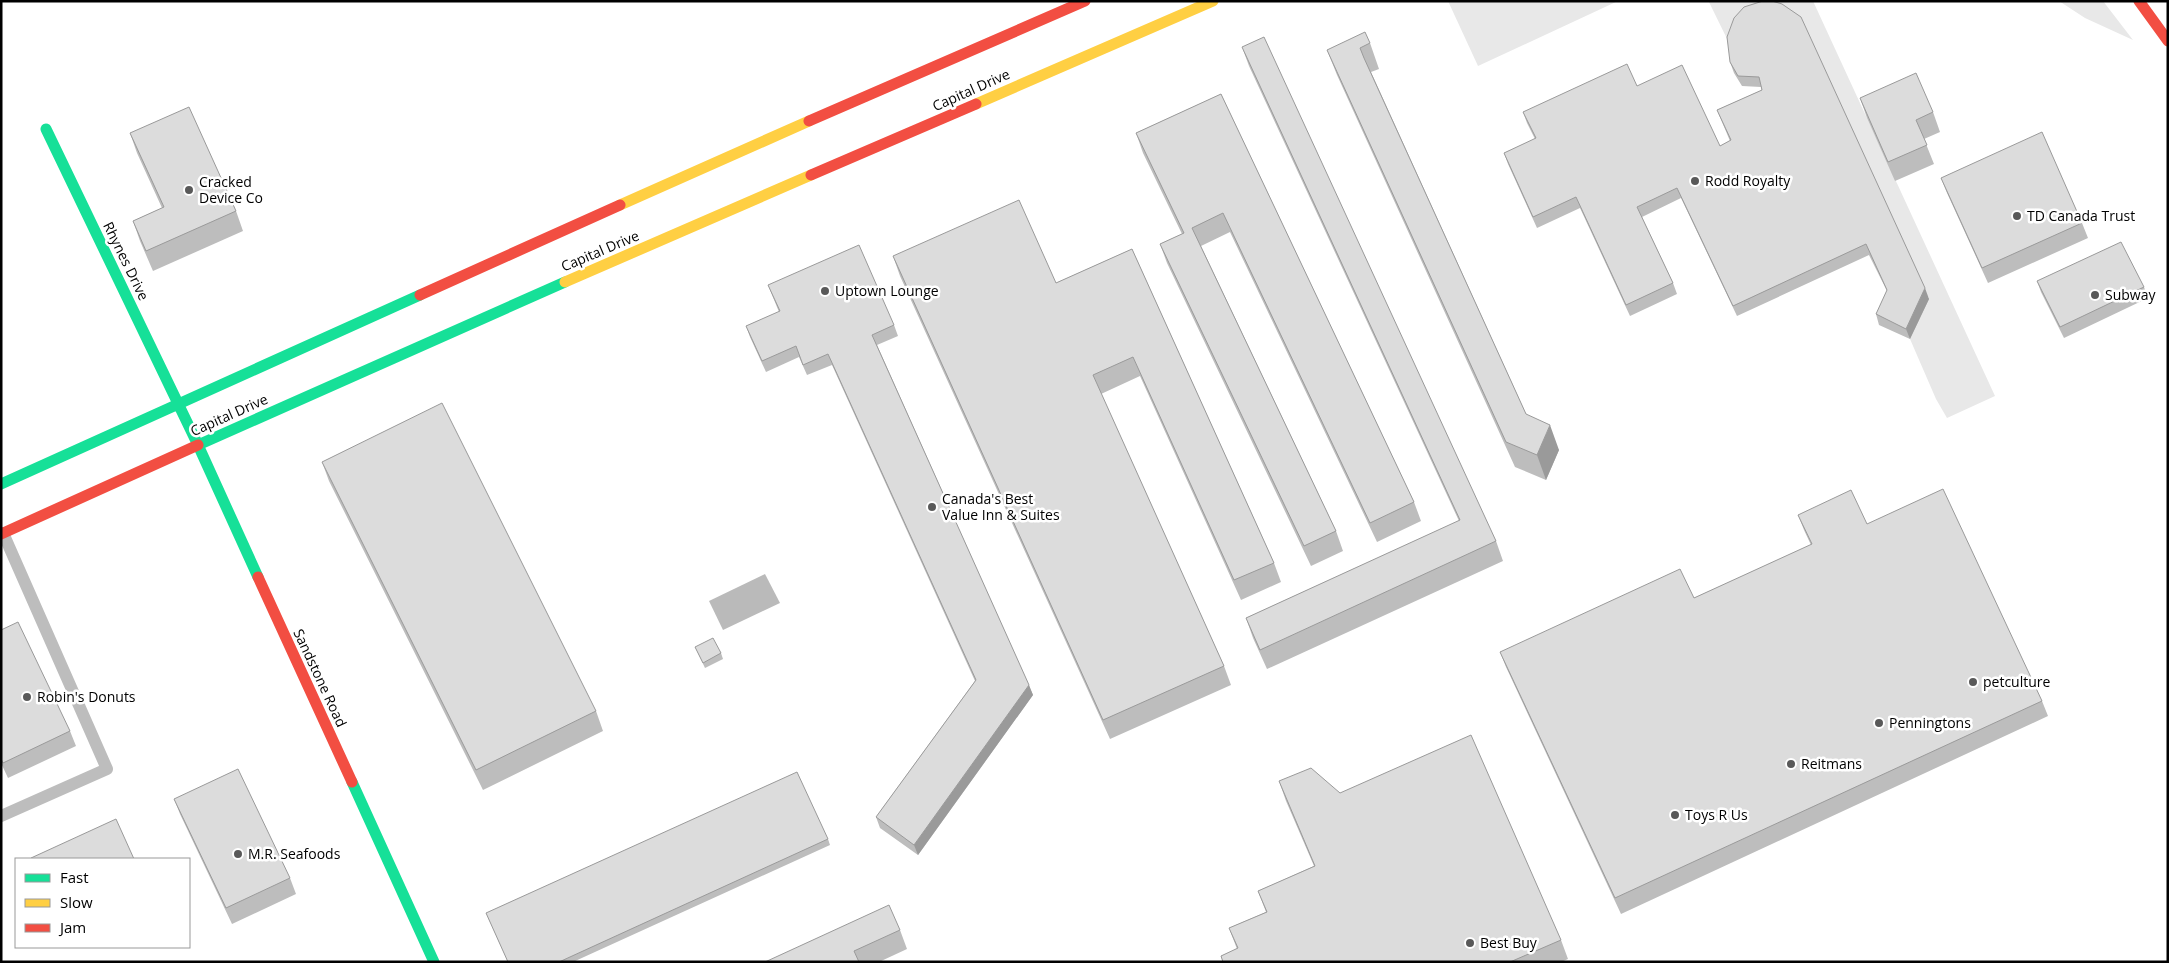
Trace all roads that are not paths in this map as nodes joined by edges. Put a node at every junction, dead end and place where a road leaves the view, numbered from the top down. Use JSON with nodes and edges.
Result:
{"nodes":[{"id":1,"x":1085,"y":1,"type":"edge"},
{"id":2,"x":1213,"y":1,"type":"edge"},
{"id":3,"x":2139,"y":1,"type":"edge"},
{"id":4,"x":2168,"y":41,"type":"edge"},
{"id":5,"x":46,"y":129,"type":"dead end"},
{"id":6,"x":179,"y":406,"type":"junction"},
{"id":7,"x":198,"y":445,"type":"junction"},
{"id":8,"x":1,"y":484,"type":"edge"},
{"id":9,"x":2,"y":534,"type":"edge"},
{"id":10,"x":1,"y":816,"type":"edge"},
{"id":11,"x":434,"y":962,"type":"edge"}],
"edges":[{"from":1,"to":6,"type":"main road","name":"Capital Drive"},
{"from":2,"to":7,"type":"main road","name":"Capital Drive"},
{"from":3,"to":4,"type":"main road"},
{"from":5,"to":6,"type":"main road","name":"Rhynes Drive"},
{"from":6,"to":7,"type":"main road","name":"Sandstone Road"},
{"from":6,"to":8,"type":"main road","name":"Capital Drive"},
{"from":7,"to":9,"type":"main road","name":"Capital Drive"},
{"from":7,"to":11,"type":"main road","name":"Sandstone Road"},
{"from":9,"to":10,"type":"lane"}]}
